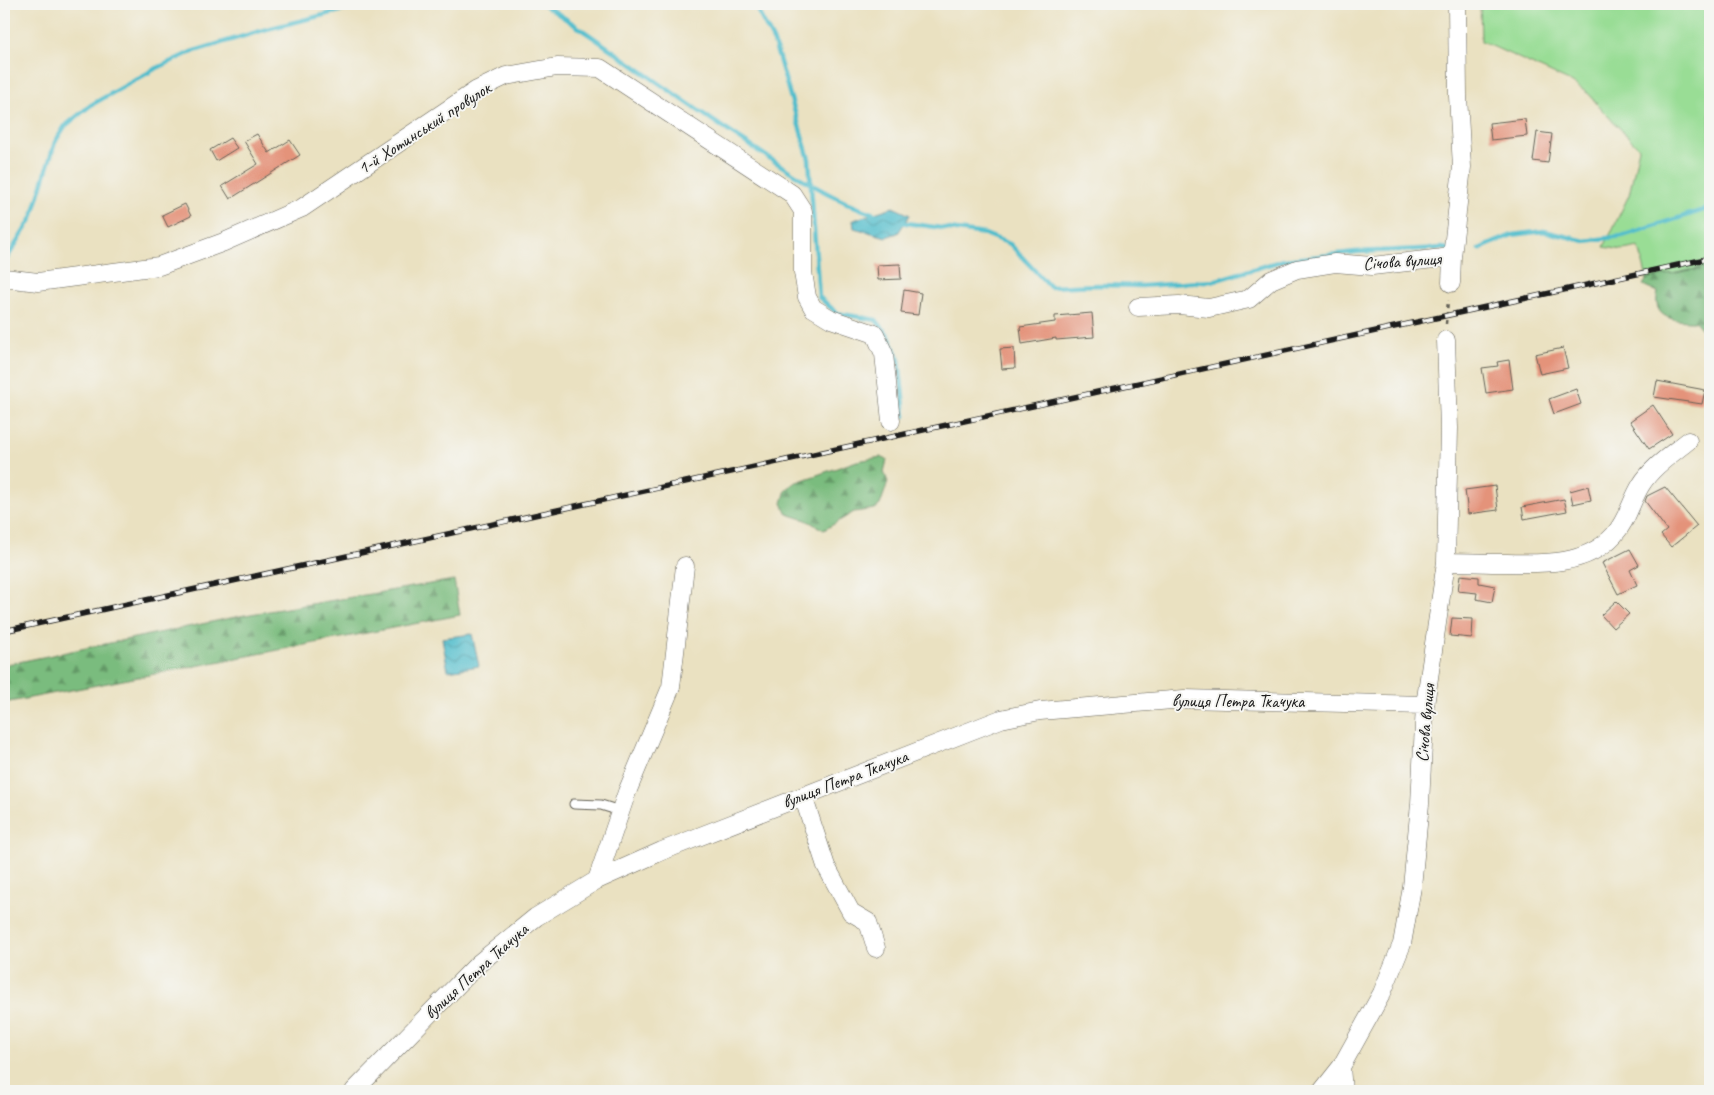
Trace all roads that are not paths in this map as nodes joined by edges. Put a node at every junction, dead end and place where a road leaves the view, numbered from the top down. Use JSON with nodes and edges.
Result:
{"nodes":[{"id":1,"x":1457,"y":4,"type":"edge"},
{"id":2,"x":1452,"y":257,"type":"junction"},
{"id":3,"x":4,"y":278,"type":"edge"},
{"id":4,"x":1451,"y":283,"type":"road end"},
{"id":5,"x":1138,"y":307,"type":"dead end"},
{"id":6,"x":1446,"y":340,"type":"road end"},
{"id":7,"x":891,"y":421,"type":"dead end"},
{"id":8,"x":1688,"y":441,"type":"dead end"},
{"id":9,"x":1446,"y":562,"type":"junction"},
{"id":10,"x":685,"y":566,"type":"dead end"},
{"id":11,"x":1424,"y":705,"type":"junction"},
{"id":12,"x":803,"y":796,"type":"junction"},
{"id":13,"x":574,"y":804,"type":"dead end"},
{"id":14,"x":620,"y":812,"type":"junction"},
{"id":15,"x":597,"y":880,"type":"junction"},
{"id":16,"x":876,"y":948,"type":"dead end"},
{"id":17,"x":1341,"y":1067,"type":"junction"},
{"id":18,"x":354,"y":1091,"type":"edge"},
{"id":19,"x":1322,"y":1091,"type":"edge"},
{"id":20,"x":1343,"y":1091,"type":"edge"}],
"edges":[{"from":1,"to":2,"type":"street","name":"Січова вулиця"},
{"from":2,"to":4,"type":"street"},
{"from":2,"to":5,"type":"street","name":"Січова вулиця"},
{"from":3,"to":7,"type":"street","name":"1-й Хотинський провулок"},
{"from":6,"to":9,"type":"street","name":"Січова вулиця"},
{"from":8,"to":9,"type":"street"},
{"from":9,"to":11,"type":"street","name":"Січова вулиця"},
{"from":10,"to":14,"type":"street"},
{"from":11,"to":12,"type":"street","name":"вулиця Петра Ткачука"},
{"from":11,"to":17,"type":"street","name":"Січова вулиця"},
{"from":12,"to":15,"type":"street","name":"вулиця Петра Ткачука"},
{"from":12,"to":16,"type":"street"},
{"from":13,"to":14,"type":"lane"},
{"from":14,"to":15,"type":"street"},
{"from":15,"to":18,"type":"street","name":"вулиця Петра Ткачука"},
{"from":17,"to":19,"type":"street","name":"Січова вулиця"},
{"from":17,"to":20,"type":"street"}]}
